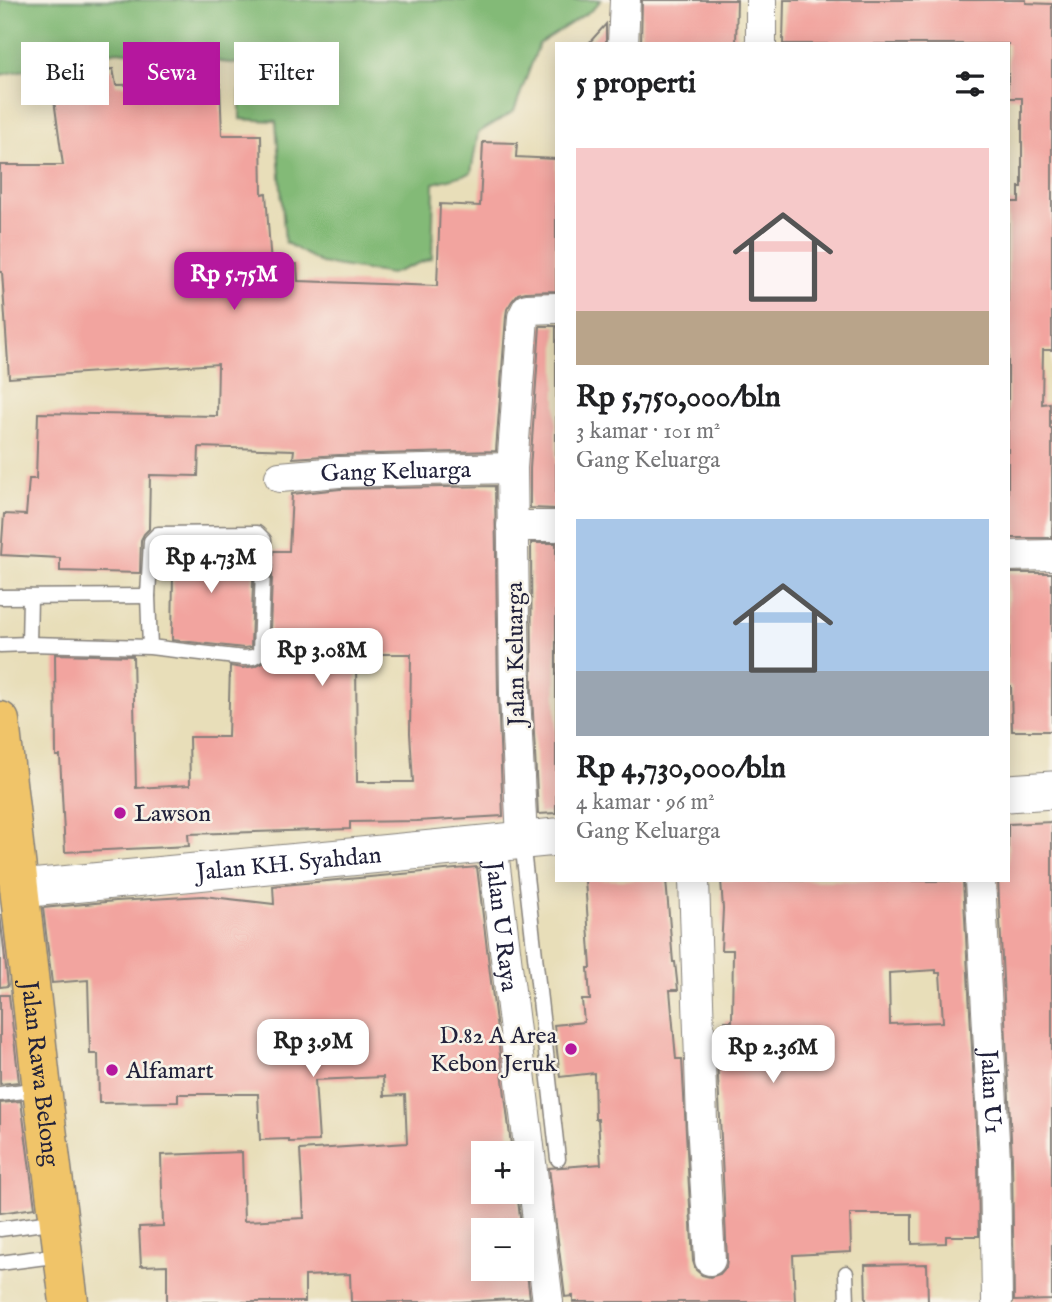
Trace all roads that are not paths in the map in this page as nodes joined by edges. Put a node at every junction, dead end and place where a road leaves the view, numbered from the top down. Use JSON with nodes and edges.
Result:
{"nodes":[{"id":1,"x":625,"y":0,"type":"edge"},
{"id":2,"x":761,"y":0,"type":"edge"},
{"id":3,"x":623,"y":42,"type":"edge"},
{"id":4,"x":761,"y":42,"type":"edge"},
{"id":5,"x":555,"y":307,"type":"edge"},
{"id":6,"x":512,"y":468,"type":"junction"},
{"id":7,"x":280,"y":477,"type":"dead end"},
{"id":8,"x":512,"y":526,"type":"junction"},
{"id":9,"x":555,"y":526,"type":"edge"},
{"id":10,"x":1052,"y":555,"type":"edge"},
{"id":11,"x":1010,"y":556,"type":"edge"},
{"id":12,"x":148,"y":596,"type":"junction"},
{"id":13,"x":0,"y":597,"type":"edge"},
{"id":14,"x":30,"y":597,"type":"junction"},
{"id":15,"x":29,"y":644,"type":"junction"},
{"id":16,"x":0,"y":645,"type":"edge"},
{"id":17,"x":150,"y":648,"type":"junction"},
{"id":18,"x":0,"y":721,"type":"edge"},
{"id":19,"x":1052,"y":790,"type":"edge"},
{"id":20,"x":1010,"y":793,"type":"edge"},
{"id":21,"x":524,"y":840,"type":"edge"},
{"id":22,"x":694,"y":882,"type":"edge"},
{"id":23,"x":979,"y":882,"type":"edge"},
{"id":24,"x":20,"y":889,"type":"junction"},
{"id":25,"x":43,"y":1089,"type":"junction"},
{"id":26,"x":0,"y":1094,"type":"edge"},
{"id":27,"x":558,"y":1159,"type":"dead end"},
{"id":28,"x":0,"y":1229,"type":"edge"},
{"id":29,"x":61,"y":1238,"type":"junction"},
{"id":30,"x":710,"y":1260,"type":"dead end"},
{"id":31,"x":0,"y":1263,"type":"edge"},
{"id":32,"x":846,"y":1273,"type":"dead end"},
{"id":33,"x":69,"y":1302,"type":"edge"},
{"id":34,"x":548,"y":1302,"type":"edge"},
{"id":35,"x":847,"y":1302,"type":"edge"},
{"id":36,"x":997,"y":1302,"type":"edge"}],
"edges":[{"from":1,"to":3,"type":"street"},
{"from":2,"to":4,"type":"street"},
{"from":5,"to":6,"type":"street","name":"Jalan Keluarga"},
{"from":6,"to":7,"type":"street","name":"Gang Keluarga"},
{"from":6,"to":8,"type":"street","name":"Jalan Keluarga"},
{"from":8,"to":9,"type":"street"},
{"from":8,"to":21,"type":"street","name":"Jalan Keluarga"},
{"from":10,"to":11,"type":"street"},
{"from":12,"to":14,"type":"lane"},
{"from":12,"to":17,"type":"lane"},
{"from":12,"to":17,"type":"lane"},
{"from":13,"to":14,"type":"lane"},
{"from":14,"to":15,"type":"lane"},
{"from":15,"to":16,"type":"lane"},
{"from":15,"to":17,"type":"lane"},
{"from":18,"to":24,"type":"main road","name":"Jalan Rawa Belong"},
{"from":19,"to":20,"type":"street"},
{"from":21,"to":24,"type":"street","name":"Jalan KH. Syahdan"},
{"from":21,"to":27,"type":"lane"},
{"from":21,"to":34,"type":"street","name":"Jalan U Raya"},
{"from":22,"to":30,"type":"street"},
{"from":23,"to":36,"type":"street","name":"Jalan U1"},
{"from":24,"to":25,"type":"main road","name":"Jalan Rawa Belong"},
{"from":25,"to":26,"type":"lane"},
{"from":25,"to":29,"type":"main road","name":"Jalan Rawa Belong"},
{"from":28,"to":29,"type":"lane"},
{"from":29,"to":31,"type":"lane"},
{"from":29,"to":33,"type":"main road","name":"Jalan Rawa Belong"},
{"from":32,"to":35,"type":"lane"}]}
